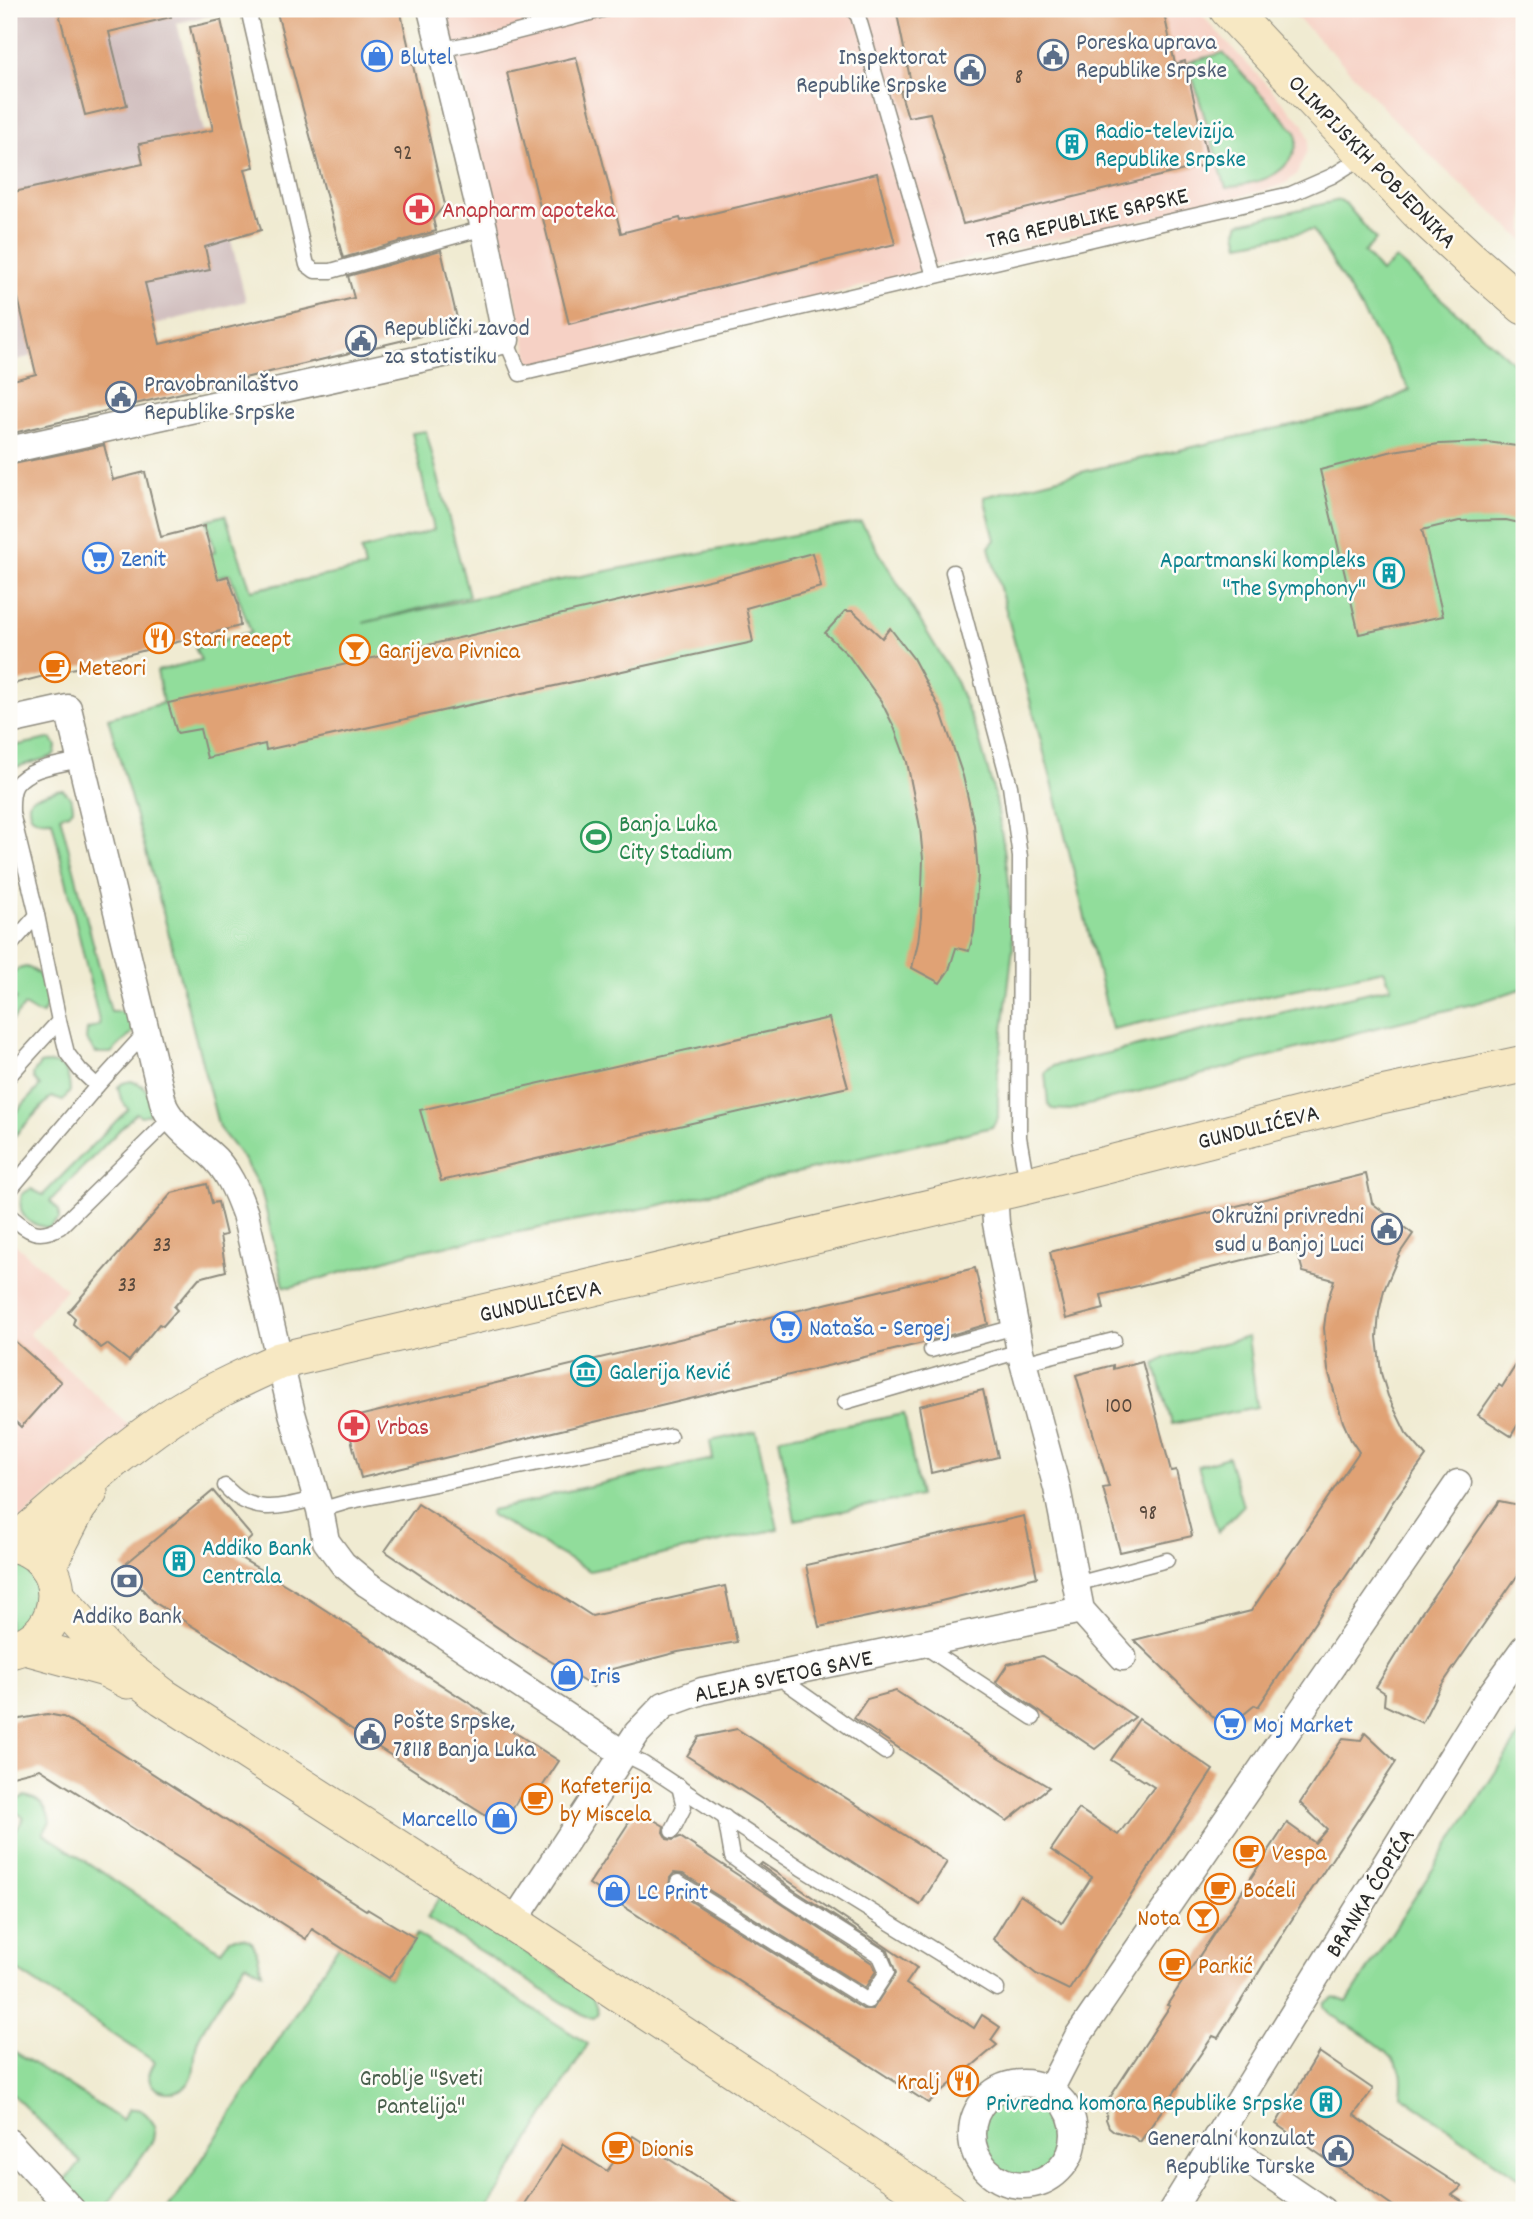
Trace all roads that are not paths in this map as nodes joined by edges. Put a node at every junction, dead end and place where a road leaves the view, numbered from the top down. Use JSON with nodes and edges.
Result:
{"nodes":[{"id":1,"x":431,"y":9,"type":"edge"},
{"id":2,"x":606,"y":9,"type":"edge"},
{"id":3,"x":852,"y":9,"type":"edge"},
{"id":4,"x":1228,"y":9,"type":"edge"},
{"id":5,"x":250,"y":18,"type":"dead end"},
{"id":6,"x":442,"y":49,"type":"junction"},
{"id":7,"x":1365,"y":155,"type":"junction"},
{"id":8,"x":484,"y":228,"type":"junction"},
{"id":9,"x":934,"y":276,"type":"junction"},
{"id":10,"x":1524,"y":306,"type":"edge"},
{"id":11,"x":506,"y":340,"type":"junction"},
{"id":12,"x":9,"y":450,"type":"edge"},
{"id":13,"x":953,"y":572,"type":"dead end"},
{"id":14,"x":9,"y":721,"type":"edge"},
{"id":15,"x":80,"y":760,"type":"junction"},
{"id":16,"x":37,"y":915,"type":"junction"},
{"id":17,"x":9,"y":947,"type":"edge"},
{"id":18,"x":59,"y":1021,"type":"junction"},
{"id":19,"x":147,"y":1031,"type":"junction"},
{"id":20,"x":1524,"y":1064,"type":"edge"},
{"id":21,"x":9,"y":1076,"type":"edge"},
{"id":22,"x":97,"y":1086,"type":"junction"},
{"id":23,"x":170,"y":1119,"type":"junction"},
{"id":24,"x":1011,"y":1189,"type":"junction"},
{"id":25,"x":9,"y":1191,"type":"edge"},
{"id":26,"x":9,"y":1215,"type":"edge"},
{"id":27,"x":1114,"y":1340,"type":"dead end"},
{"id":28,"x":1019,"y":1347,"type":"junction"},
{"id":29,"x":931,"y":1350,"type":"dead end"},
{"id":30,"x":279,"y":1361,"type":"junction"},
{"id":31,"x":845,"y":1402,"type":"dead end"},
{"id":32,"x":670,"y":1436,"type":"dead end"},
{"id":33,"x":110,"y":1462,"type":"junction"},
{"id":34,"x":1458,"y":1483,"type":"dead end"},
{"id":35,"x":225,"y":1486,"type":"dead end"},
{"id":36,"x":318,"y":1504,"type":"junction"},
{"id":37,"x":11,"y":1544,"type":"edge"},
{"id":38,"x":1167,"y":1560,"type":"dead end"},
{"id":39,"x":52,"y":1582,"type":"junction"},
{"id":40,"x":1076,"y":1584,"type":"junction"},
{"id":41,"x":1081,"y":1610,"type":"junction"},
{"id":42,"x":921,"y":1645,"type":"junction"},
{"id":43,"x":17,"y":1648,"type":"edge"},
{"id":44,"x":1524,"y":1648,"type":"edge"},
{"id":45,"x":1123,"y":1657,"type":"dead end"},
{"id":46,"x":776,"y":1676,"type":"junction"},
{"id":47,"x":163,"y":1697,"type":"junction"},
{"id":48,"x":1033,"y":1718,"type":"dead end"},
{"id":49,"x":885,"y":1752,"type":"dead end"},
{"id":50,"x":624,"y":1754,"type":"junction"},
{"id":51,"x":679,"y":1786,"type":"junction"},
{"id":52,"x":725,"y":1817,"type":"junction"},
{"id":53,"x":671,"y":1831,"type":"dead end"},
{"id":54,"x":678,"y":1882,"type":"dead end"},
{"id":55,"x":513,"y":1923,"type":"junction"},
{"id":56,"x":997,"y":1989,"type":"dead end"},
{"id":57,"x":1050,"y":2090,"type":"dead end"},
{"id":58,"x":1216,"y":2138,"type":"junction"},
{"id":59,"x":9,"y":2142,"type":"edge"},
{"id":60,"x":72,"y":2210,"type":"edge"},
{"id":61,"x":948,"y":2210,"type":"edge"},
{"id":62,"x":1172,"y":2210,"type":"edge"},
{"id":63,"x":1322,"y":2210,"type":"edge"}],
"edges":[{"from":1,"to":6,"type":"street"},
{"from":2,"to":6,"type":"lane"},
{"from":3,"to":9,"type":"lane"},
{"from":4,"to":7,"type":"street","name":"OLIMPIJSKIH POBJEDNIKA"},
{"from":5,"to":8,"type":"lane"},
{"from":6,"to":8,"type":"street"},
{"from":7,"to":9,"type":"lane","name":"TRG REPUBLIKE SRPSKE"},
{"from":7,"to":10,"type":"street","name":"OLIMPIJSKIH POBJEDNIKA"},
{"from":8,"to":11,"type":"street"},
{"from":9,"to":11,"type":"lane","name":"TRG REPUBLIKE SRPSKE"},
{"from":11,"to":12,"type":"street"},
{"from":13,"to":24,"type":"lane"},
{"from":14,"to":15,"type":"street"},
{"from":15,"to":16,"type":"lane"},
{"from":15,"to":19,"type":"street"},
{"from":16,"to":17,"type":"lane"},
{"from":16,"to":18,"type":"lane"},
{"from":18,"to":21,"type":"lane"},
{"from":18,"to":22,"type":"lane"},
{"from":19,"to":22,"type":"lane"},
{"from":19,"to":23,"type":"street"},
{"from":20,"to":24,"type":"street","name":"GUNDULIĆEVA"},
{"from":22,"to":25,"type":"lane"},
{"from":23,"to":26,"type":"lane"},
{"from":23,"to":30,"type":"street"},
{"from":24,"to":28,"type":"street"},
{"from":24,"to":30,"type":"street","name":"GUNDULIĆEVA"},
{"from":27,"to":28,"type":"lane"},
{"from":28,"to":29,"type":"lane"},
{"from":28,"to":31,"type":"lane"},
{"from":28,"to":40,"type":"street"},
{"from":30,"to":33,"type":"street","name":"GUNDULIĆEVA"},
{"from":30,"to":36,"type":"street"},
{"from":32,"to":36,"type":"lane"},
{"from":33,"to":37,"type":"street","name":"GUNDULIĆEVA"},
{"from":33,"to":39,"type":"street","name":"GUNDULIĆEVA"},
{"from":34,"to":57,"type":"street"},
{"from":35,"to":36,"type":"lane"},
{"from":36,"to":50,"type":"street"},
{"from":37,"to":39,"type":"street"},
{"from":38,"to":40,"type":"lane"},
{"from":39,"to":43,"type":"street","name":"GUNDULIĆEVA"},
{"from":39,"to":47,"type":"street"},
{"from":40,"to":41,"type":"street"},
{"from":41,"to":42,"type":"street","name":"ALEJA SVETOG SAVE"},
{"from":41,"to":45,"type":"street"},
{"from":42,"to":46,"type":"street","name":"ALEJA SVETOG SAVE"},
{"from":42,"to":48,"type":"lane"},
{"from":43,"to":47,"type":"street"},
{"from":44,"to":58,"type":"street","name":"BRANKA ĆOPIĆA"},
{"from":46,"to":49,"type":"lane"},
{"from":46,"to":50,"type":"street","name":"ALEJA SVETOG SAVE"},
{"from":47,"to":55,"type":"street"},
{"from":50,"to":51,"type":"lane"},
{"from":50,"to":55,"type":"street","name":"ALEJA SVETOG SAVE"},
{"from":51,"to":52,"type":"lane"},
{"from":51,"to":53,"type":"lane"},
{"from":52,"to":54,"type":"lane"},
{"from":52,"to":56,"type":"lane"},
{"from":55,"to":61,"type":"street"},
{"from":58,"to":62,"type":"street","name":"BRANKA ĆOPIĆA"},
{"from":58,"to":63,"type":"street"},
{"from":59,"to":60,"type":"street"}]}
